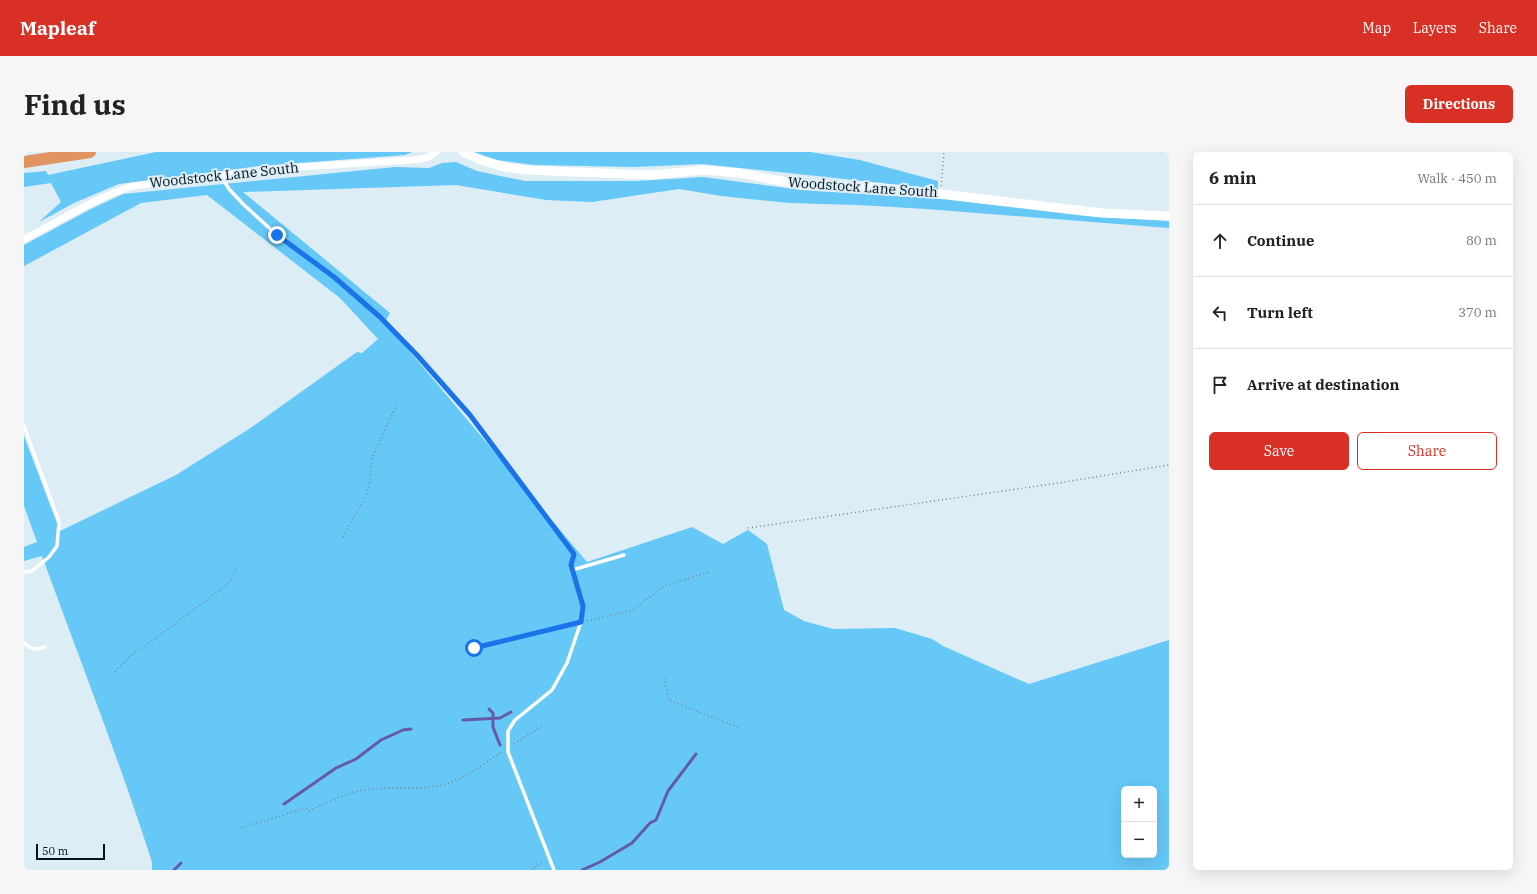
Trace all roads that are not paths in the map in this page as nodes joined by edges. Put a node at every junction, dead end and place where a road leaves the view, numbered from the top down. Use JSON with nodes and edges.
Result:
{"nodes":[{"id":1,"x":90,"y":152,"type":"edge"},
{"id":2,"x":436,"y":152,"type":"edge"},
{"id":3,"x":463,"y":152,"type":"edge"},
{"id":4,"x":24,"y":162,"type":"edge"},
{"id":5,"x":220,"y":175,"type":"junction"},
{"id":6,"x":1169,"y":216,"type":"edge"},
{"id":7,"x":24,"y":240,"type":"edge"},
{"id":8,"x":24,"y":426,"type":"edge"},
{"id":9,"x":624,"y":555,"type":"dead end"},
{"id":10,"x":572,"y":570,"type":"junction"},
{"id":11,"x":24,"y":572,"type":"edge"},
{"id":12,"x":24,"y":643,"type":"edge"},
{"id":13,"x":45,"y":647,"type":"dead end"},
{"id":14,"x":554,"y":870,"type":"edge"}],
"edges":[{"from":1,"to":4,"type":"highway"},
{"from":2,"to":5,"type":"street","name":"Woodstock Lane South"},
{"from":3,"to":6,"type":"street","name":"Woodstock Lane South"},
{"from":5,"to":7,"type":"street","name":"Woodstock Lane South"},
{"from":5,"to":10,"type":"lane"},
{"from":8,"to":11,"type":"lane"},
{"from":9,"to":10,"type":"lane"},
{"from":10,"to":14,"type":"lane"},
{"from":12,"to":13,"type":"lane"}]}
